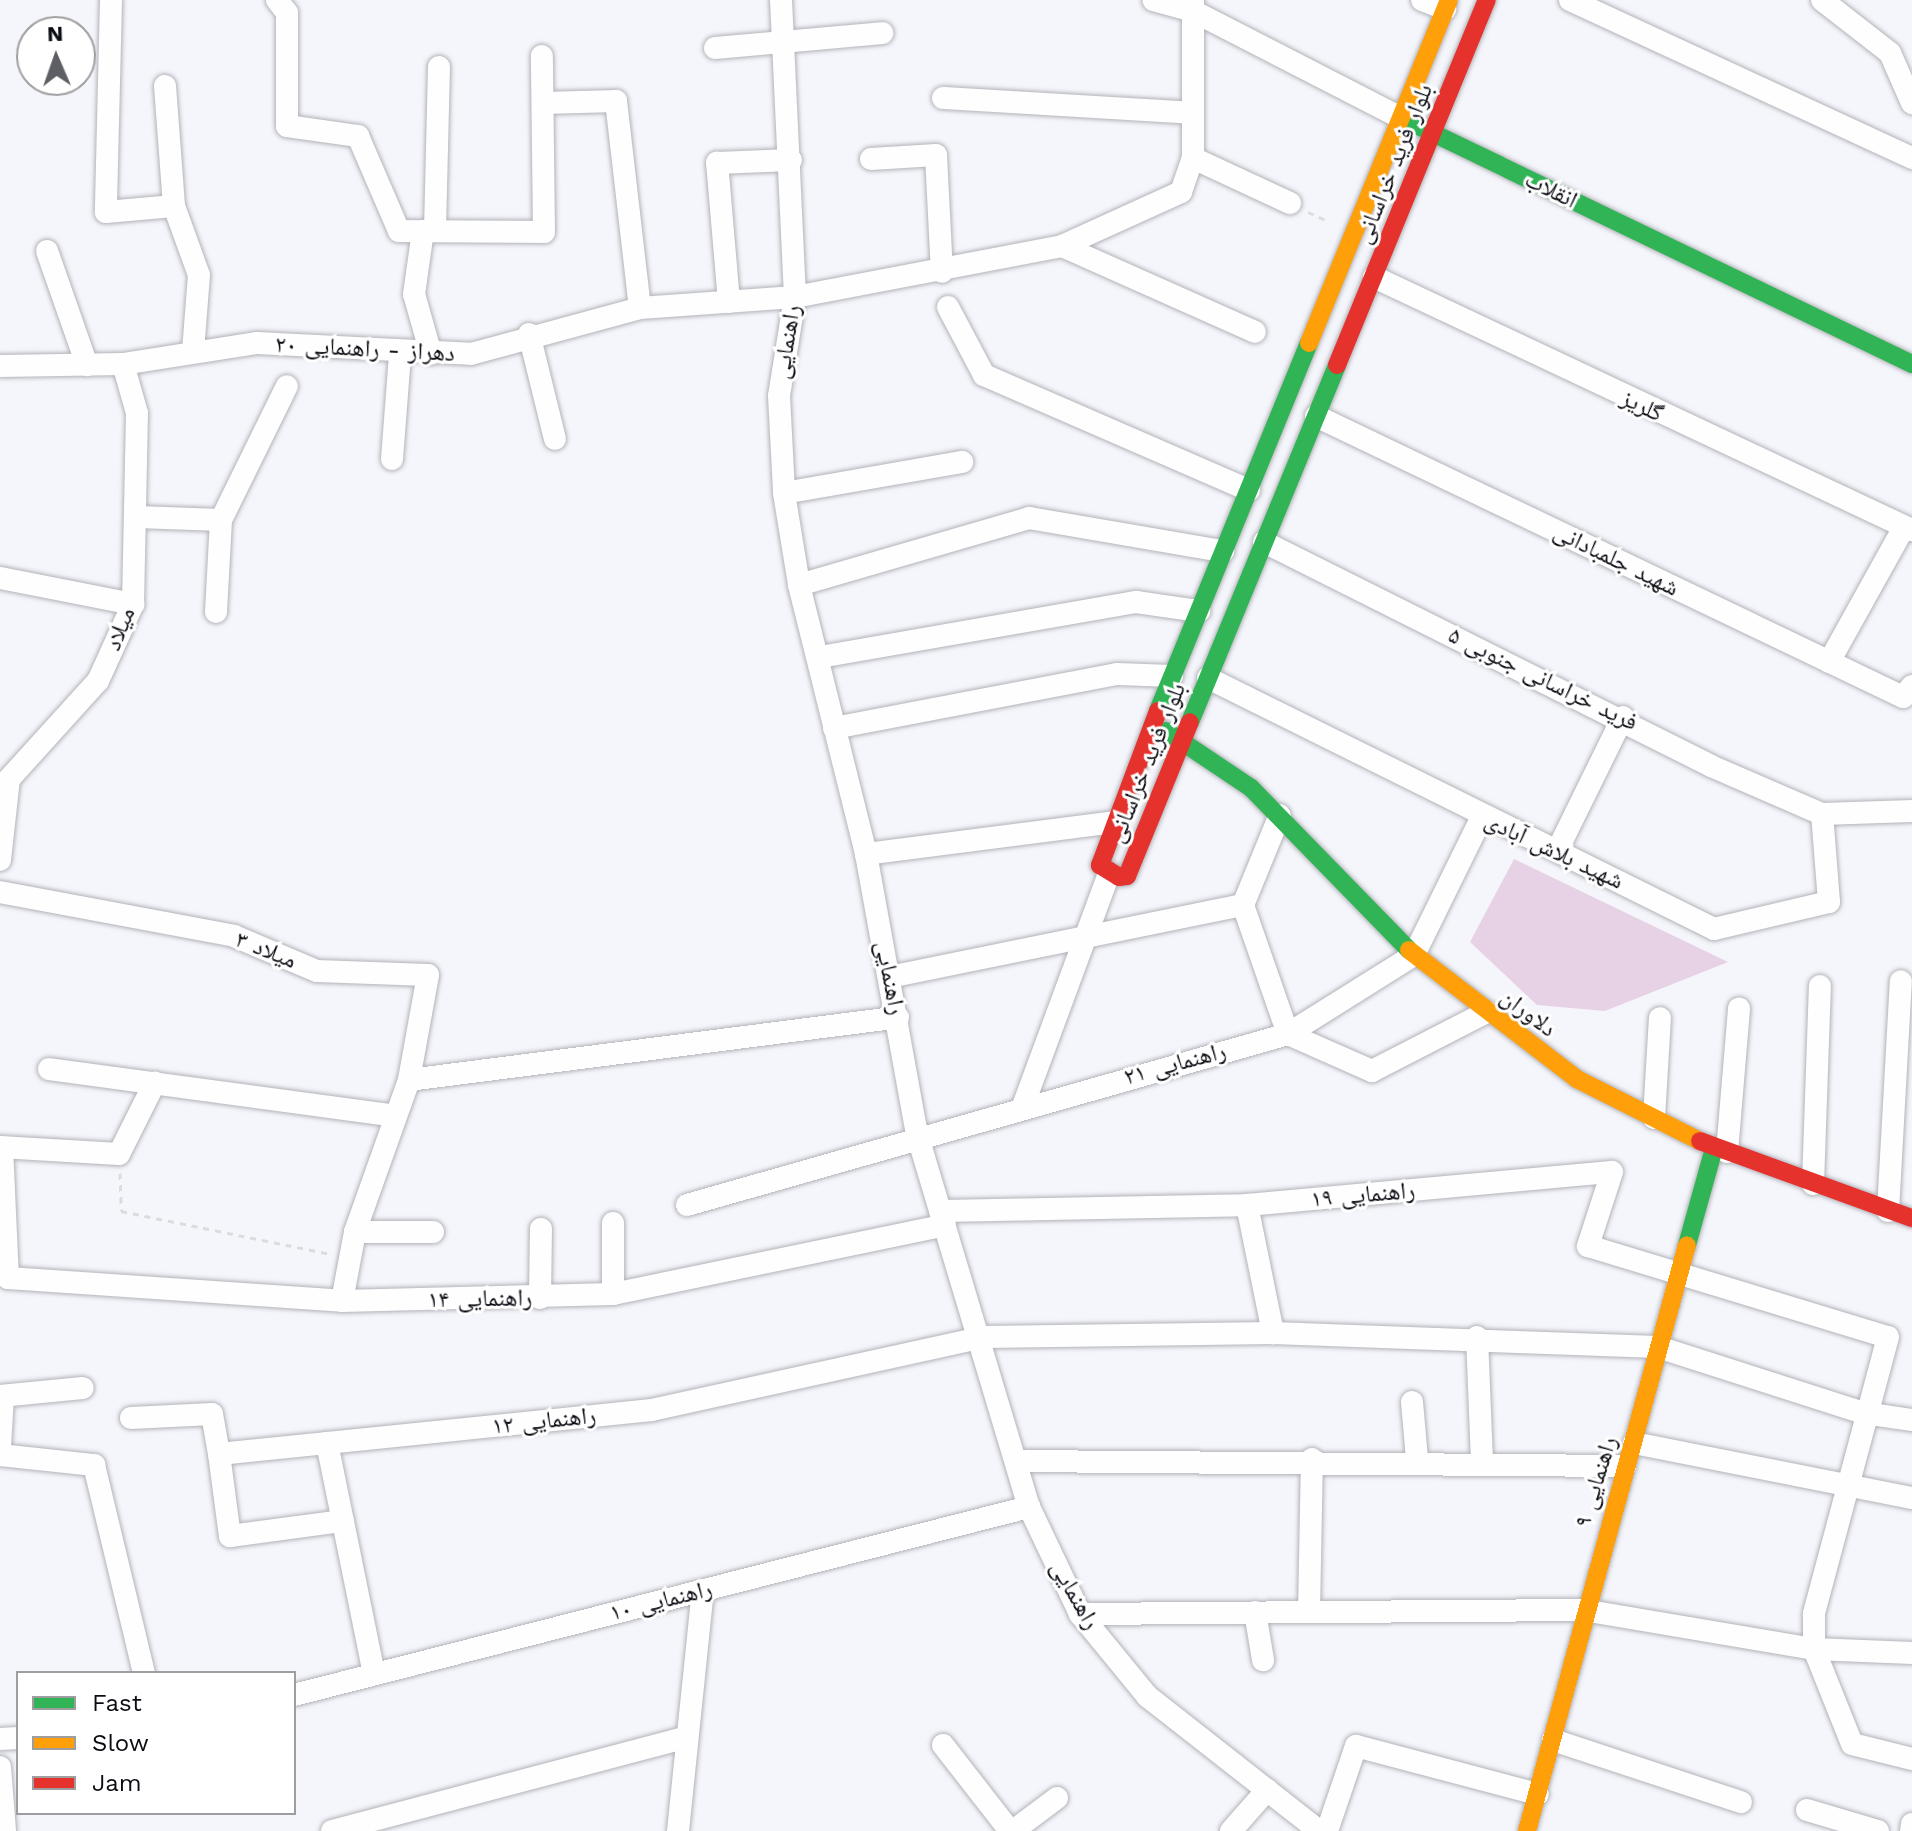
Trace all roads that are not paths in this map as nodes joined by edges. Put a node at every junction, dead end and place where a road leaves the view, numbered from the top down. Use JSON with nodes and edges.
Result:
{"nodes":[{"id":1,"x":111,"y":0,"type":"edge"},
{"id":2,"x":277,"y":0,"type":"edge"},
{"id":3,"x":781,"y":0,"type":"edge"},
{"id":4,"x":1153,"y":0,"type":"edge"},
{"id":5,"x":1422,"y":0,"type":"edge"},
{"id":6,"x":1487,"y":0,"type":"edge"},
{"id":7,"x":1570,"y":0,"type":"edge"},
{"id":8,"x":1822,"y":0,"type":"edge"},
{"id":9,"x":1447,"y":4,"type":"edge"},
{"id":10,"x":1193,"y":5,"type":"edge"},
{"id":11,"x":882,"y":33,"type":"dead end"},
{"id":12,"x":786,"y":43,"type":"junction"},
{"id":13,"x":715,"y":48,"type":"dead end"},
{"id":14,"x":542,"y":56,"type":"dead end"},
{"id":15,"x":439,"y":67,"type":"dead end"},
{"id":16,"x":1906,"y":78,"type":"edge"},
{"id":17,"x":165,"y":86,"type":"dead end"},
{"id":18,"x":943,"y":98,"type":"dead end"},
{"id":19,"x":544,"y":103,"type":"junction"},
{"id":20,"x":1912,"y":103,"type":"edge"},
{"id":21,"x":1193,"y":113,"type":"junction"},
{"id":22,"x":1401,"y":118,"type":"junction"},
{"id":23,"x":1433,"y":133,"type":"junction"},
{"id":24,"x":1193,"y":158,"type":"junction"},
{"id":25,"x":1912,"y":158,"type":"edge"},
{"id":26,"x":871,"y":159,"type":"dead end"},
{"id":27,"x":791,"y":160,"type":"junction"},
{"id":28,"x":1290,"y":203,"type":"road end"},
{"id":29,"x":174,"y":206,"type":"junction"},
{"id":30,"x":429,"y":230,"type":"junction"},
{"id":31,"x":1062,"y":246,"type":"junction"},
{"id":32,"x":47,"y":251,"type":"dead end"},
{"id":33,"x":942,"y":272,"type":"junction"},
{"id":34,"x":1374,"y":277,"type":"junction"},
{"id":35,"x":795,"y":297,"type":"junction"},
{"id":36,"x":729,"y":302,"type":"junction"},
{"id":37,"x":948,"y":307,"type":"dead end"},
{"id":38,"x":640,"y":308,"type":"junction"},
{"id":39,"x":1255,"y":332,"type":"dead end"},
{"id":40,"x":529,"y":334,"type":"junction"},
{"id":41,"x":193,"y":352,"type":"junction"},
{"id":42,"x":400,"y":354,"type":"junction"},
{"id":43,"x":431,"y":354,"type":"junction"},
{"id":44,"x":123,"y":364,"type":"junction"},
{"id":45,"x":1912,"y":364,"type":"edge"},
{"id":46,"x":87,"y":365,"type":"junction"},
{"id":47,"x":0,"y":366,"type":"edge"},
{"id":48,"x":287,"y":386,"type":"dead end"},
{"id":49,"x":1316,"y":416,"type":"junction"},
{"id":50,"x":555,"y":439,"type":"dead end"},
{"id":51,"x":392,"y":459,"type":"dead end"},
{"id":52,"x":962,"y":462,"type":"dead end"},
{"id":53,"x":1249,"y":490,"type":"junction"},
{"id":54,"x":784,"y":493,"type":"junction"},
{"id":55,"x":137,"y":517,"type":"junction"},
{"id":56,"x":221,"y":520,"type":"junction"},
{"id":57,"x":1907,"y":530,"type":"edge"},
{"id":58,"x":1264,"y":542,"type":"junction"},
{"id":59,"x":1223,"y":551,"type":"junction"},
{"id":60,"x":0,"y":578,"type":"edge"},
{"id":61,"x":799,"y":585,"type":"junction"},
{"id":62,"x":133,"y":604,"type":"junction"},
{"id":63,"x":1199,"y":611,"type":"junction"},
{"id":64,"x":216,"y":612,"type":"dead end"},
{"id":65,"x":820,"y":657,"type":"junction"},
{"id":66,"x":1829,"y":662,"type":"junction"},
{"id":67,"x":1172,"y":676,"type":"junction"},
{"id":68,"x":1208,"y":678,"type":"junction"},
{"id":69,"x":1912,"y":686,"type":"edge"},
{"id":70,"x":1623,"y":717,"type":"junction"},
{"id":71,"x":1153,"y":724,"type":"junction"},
{"id":72,"x":834,"y":728,"type":"junction"},
{"id":73,"x":1183,"y":740,"type":"junction"},
{"id":74,"x":4,"y":777,"type":"edge"},
{"id":75,"x":1912,"y":811,"type":"edge"},
{"id":76,"x":1822,"y":814,"type":"junction"},
{"id":77,"x":1280,"y":815,"type":"junction"},
{"id":78,"x":1482,"y":817,"type":"junction"},
{"id":79,"x":1117,"y":822,"type":"junction"},
{"id":80,"x":1558,"y":849,"type":"junction"},
{"id":81,"x":1,"y":850,"type":"edge"},
{"id":82,"x":866,"y":854,"type":"junction"},
{"id":83,"x":1109,"y":873,"type":"junction"},
{"id":84,"x":0,"y":892,"type":"edge"},
{"id":85,"x":1243,"y":905,"type":"junction"},
{"id":86,"x":1086,"y":934,"type":"junction"},
{"id":87,"x":1414,"y":955,"type":"junction"},
{"id":88,"x":889,"y":977,"type":"junction"},
{"id":89,"x":1901,"y":981,"type":"dead end"},
{"id":90,"x":1820,"y":986,"type":"dead end"},
{"id":91,"x":1739,"y":1009,"type":"dead end"},
{"id":92,"x":1487,"y":1012,"type":"junction"},
{"id":93,"x":898,"y":1017,"type":"junction"},
{"id":94,"x":1660,"y":1018,"type":"dead end"},
{"id":95,"x":1288,"y":1034,"type":"junction"},
{"id":96,"x":49,"y":1069,"type":"dead end"},
{"id":97,"x":409,"y":1080,"type":"junction"},
{"id":98,"x":155,"y":1082,"type":"junction"},
{"id":99,"x":1023,"y":1106,"type":"junction"},
{"id":100,"x":395,"y":1116,"type":"junction"},
{"id":101,"x":1654,"y":1118,"type":"junction"},
{"id":102,"x":917,"y":1134,"type":"junction"},
{"id":103,"x":1,"y":1147,"type":"edge"},
{"id":104,"x":1721,"y":1150,"type":"junction"},
{"id":105,"x":1813,"y":1184,"type":"junction"},
{"id":106,"x":687,"y":1205,"type":"dead end"},
{"id":107,"x":1247,"y":1205,"type":"junction"},
{"id":108,"x":1888,"y":1211,"type":"junction"},
{"id":109,"x":943,"y":1218,"type":"junction"},
{"id":110,"x":1912,"y":1218,"type":"edge"},
{"id":111,"x":613,"y":1223,"type":"dead end"},
{"id":112,"x":541,"y":1229,"type":"dead end"},
{"id":113,"x":355,"y":1232,"type":"junction"},
{"id":114,"x":433,"y":1232,"type":"dead end"},
{"id":115,"x":1678,"y":1275,"type":"junction"},
{"id":116,"x":613,"y":1294,"type":"junction"},
{"id":117,"x":540,"y":1298,"type":"junction"},
{"id":118,"x":342,"y":1301,"type":"junction"},
{"id":119,"x":1273,"y":1333,"type":"junction"},
{"id":120,"x":984,"y":1337,"type":"junction"},
{"id":121,"x":1477,"y":1337,"type":"junction"},
{"id":122,"x":1658,"y":1347,"type":"junction"},
{"id":123,"x":83,"y":1388,"type":"dead end"},
{"id":124,"x":2,"y":1396,"type":"edge"},
{"id":125,"x":1412,"y":1402,"type":"dead end"},
{"id":126,"x":1864,"y":1413,"type":"junction"},
{"id":127,"x":131,"y":1418,"type":"dead end"},
{"id":128,"x":1912,"y":1420,"type":"edge"},
{"id":129,"x":327,"y":1443,"type":"junction"},
{"id":130,"x":1634,"y":1443,"type":"junction"},
{"id":131,"x":0,"y":1447,"type":"edge"},
{"id":132,"x":219,"y":1454,"type":"junction"},
{"id":133,"x":0,"y":1455,"type":"edge"},
{"id":134,"x":1312,"y":1459,"type":"junction"},
{"id":135,"x":1417,"y":1459,"type":"junction"},
{"id":136,"x":1482,"y":1460,"type":"junction"},
{"id":137,"x":1016,"y":1461,"type":"junction"},
{"id":138,"x":1625,"y":1466,"type":"junction"},
{"id":139,"x":1849,"y":1490,"type":"junction"},
{"id":140,"x":1912,"y":1498,"type":"edge"},
{"id":141,"x":1029,"y":1507,"type":"junction"},
{"id":142,"x":343,"y":1521,"type":"junction"},
{"id":143,"x":703,"y":1591,"type":"junction"},
{"id":144,"x":1583,"y":1610,"type":"junction"},
{"id":145,"x":1255,"y":1612,"type":"junction"},
{"id":146,"x":1309,"y":1612,"type":"junction"},
{"id":147,"x":1080,"y":1614,"type":"junction"},
{"id":148,"x":1814,"y":1649,"type":"junction"},
{"id":149,"x":1912,"y":1653,"type":"edge"},
{"id":150,"x":1263,"y":1660,"type":"dead end"},
{"id":151,"x":144,"y":1671,"type":"edge"},
{"id":152,"x":374,"y":1674,"type":"junction"},
{"id":153,"x":296,"y":1694,"type":"edge"},
{"id":154,"x":687,"y":1737,"type":"junction"},
{"id":155,"x":1553,"y":1740,"type":"junction"},
{"id":156,"x":943,"y":1745,"type":"dead end"},
{"id":157,"x":1912,"y":1759,"type":"edge"},
{"id":158,"x":0,"y":1767,"type":"edge"},
{"id":159,"x":1267,"y":1790,"type":"junction"},
{"id":160,"x":1538,"y":1794,"type":"junction"},
{"id":161,"x":1057,"y":1798,"type":"dead end"},
{"id":162,"x":1741,"y":1802,"type":"dead end"},
{"id":163,"x":1807,"y":1810,"type":"dead end"},
{"id":164,"x":392,"y":1824,"type":"edge"},
{"id":165,"x":1912,"y":1824,"type":"edge"},
{"id":166,"x":5,"y":1831,"type":"edge"},
{"id":167,"x":332,"y":1831,"type":"edge"},
{"id":168,"x":678,"y":1831,"type":"edge"},
{"id":169,"x":1011,"y":1831,"type":"edge"},
{"id":170,"x":1231,"y":1831,"type":"edge"},
{"id":171,"x":1319,"y":1831,"type":"edge"},
{"id":172,"x":1327,"y":1831,"type":"edge"},
{"id":173,"x":1527,"y":1831,"type":"edge"},
{"id":174,"x":1878,"y":1831,"type":"edge"},
{"id":175,"x":1911,"y":1831,"type":"edge"}],
"edges":[{"from":1,"to":29,"type":"street"},
{"from":2,"to":30,"type":"street"},
{"from":3,"to":12,"type":"street","name":"راهنمایی"},
{"from":4,"to":10,"type":"street","name":"انقلاب"},
{"from":5,"to":9,"type":"street"},
{"from":6,"to":23,"type":"street","name":"بلوار فرید خراسانی"},
{"from":7,"to":25,"type":"street"},
{"from":8,"to":16,"type":"street"},
{"from":9,"to":22,"type":"street","name":"بلوار فرید خراسانی"},
{"from":10,"to":21,"type":"street"},
{"from":10,"to":22,"type":"street","name":"انقلاب"},
{"from":11,"to":12,"type":"street"},
{"from":12,"to":13,"type":"street"},
{"from":12,"to":27,"type":"street","name":"راهنمایی"},
{"from":14,"to":19,"type":"street"},
{"from":15,"to":30,"type":"street"},
{"from":16,"to":20,"type":"street"},
{"from":17,"to":29,"type":"street"},
{"from":18,"to":21,"type":"street"},
{"from":19,"to":30,"type":"street"},
{"from":19,"to":38,"type":"street"},
{"from":21,"to":24,"type":"street"},
{"from":22,"to":23,"type":"street","name":"انقلاب"},
{"from":22,"to":53,"type":"street","name":"بلوار فرید خراسانی"},
{"from":23,"to":34,"type":"street","name":"بلوار فرید خراسانی"},
{"from":23,"to":45,"type":"street","name":"انقلاب"},
{"from":24,"to":28,"type":"street"},
{"from":24,"to":31,"type":"street","name":"دهراز - راهنمایی ۲۰"},
{"from":26,"to":33,"type":"street"},
{"from":27,"to":35,"type":"street","name":"راهنمایی"},
{"from":27,"to":36,"type":"street"},
{"from":29,"to":41,"type":"street"},
{"from":30,"to":43,"type":"street"},
{"from":31,"to":33,"type":"street","name":"دهراز - راهنمایی ۲۰"},
{"from":31,"to":39,"type":"street"},
{"from":32,"to":46,"type":"street"},
{"from":33,"to":35,"type":"street","name":"دهراز - راهنمایی ۲۰"},
{"from":34,"to":49,"type":"street","name":"بلوار فرید خراسانی"},
{"from":34,"to":57,"type":"street","name":"گلریز"},
{"from":35,"to":36,"type":"street","name":"دهراز - راهنمایی ۲۰"},
{"from":35,"to":54,"type":"street","name":"راهنمایی"},
{"from":36,"to":38,"type":"street","name":"دهراز - راهنمایی ۲۰"},
{"from":37,"to":53,"type":"street"},
{"from":38,"to":40,"type":"street","name":"دهراز - راهنمایی ۲۰"},
{"from":40,"to":43,"type":"street","name":"دهراز - راهنمایی ۲۰"},
{"from":40,"to":50,"type":"street"},
{"from":41,"to":42,"type":"street","name":"دهراز - راهنمایی ۲۰"},
{"from":41,"to":44,"type":"street","name":"دهراز - راهنمایی ۲۰"},
{"from":42,"to":43,"type":"street","name":"دهراز - راهنمایی ۲۰"},
{"from":42,"to":51,"type":"street"},
{"from":44,"to":46,"type":"street","name":"دهراز - راهنمایی ۲۰"},
{"from":44,"to":55,"type":"street","name":"میلاد"},
{"from":46,"to":47,"type":"street","name":"دهراز - راهنمایی ۲۰"},
{"from":48,"to":56,"type":"street"},
{"from":49,"to":58,"type":"street","name":"بلوار فرید خراسانی"},
{"from":49,"to":66,"type":"street","name":"شهید جلمبادانی"},
{"from":52,"to":54,"type":"street"},
{"from":53,"to":59,"type":"street","name":"بلوار فرید خراسانی"},
{"from":54,"to":61,"type":"street","name":"راهنمایی"},
{"from":55,"to":56,"type":"street"},
{"from":55,"to":62,"type":"street","name":"میلاد"},
{"from":56,"to":64,"type":"street"},
{"from":57,"to":66,"type":"street"},
{"from":58,"to":68,"type":"street","name":"بلوار فرید خراسانی"},
{"from":58,"to":70,"type":"street","name":"فرید خراسانی جنوبی ۵"},
{"from":59,"to":61,"type":"street"},
{"from":59,"to":63,"type":"street","name":"بلوار فرید خراسانی"},
{"from":60,"to":62,"type":"street"},
{"from":61,"to":65,"type":"street","name":"راهنمایی"},
{"from":62,"to":74,"type":"street","name":"میلاد"},
{"from":63,"to":65,"type":"street"},
{"from":63,"to":67,"type":"street","name":"بلوار فرید خراسانی"},
{"from":65,"to":72,"type":"street","name":"راهنمایی"},
{"from":66,"to":69,"type":"street","name":"شهید جلمبادانی"},
{"from":67,"to":71,"type":"street","name":"بلوار فرید خراسانی"},
{"from":67,"to":72,"type":"street"},
{"from":68,"to":73,"type":"street","name":"بلوار فرید خراسانی"},
{"from":68,"to":78,"type":"street","name":"شهید بلاش آبادی"},
{"from":70,"to":76,"type":"street","name":"فرید خراسانی جنوبی ۵"},
{"from":70,"to":80,"type":"street"},
{"from":71,"to":73,"type":"street","name":"دلاوران"},
{"from":71,"to":79,"type":"street","name":"بلوار فرید خراسانی"},
{"from":72,"to":82,"type":"street","name":"راهنمایی"},
{"from":73,"to":77,"type":"street","name":"دلاوران"},
{"from":73,"to":83,"type":"street","name":"بلوار فرید خراسانی"},
{"from":74,"to":81,"type":"street","name":"میلاد"},
{"from":75,"to":76,"type":"street"},
{"from":76,"to":80,"type":"street","name":"شهید بلاش آبادی"},
{"from":77,"to":85,"type":"street"},
{"from":77,"to":87,"type":"street","name":"دلاوران"},
{"from":78,"to":80,"type":"street","name":"شهید بلاش آبادی"},
{"from":78,"to":87,"type":"street"},
{"from":79,"to":82,"type":"street"},
{"from":79,"to":83,"type":"street","name":"بلوار فرید خراسانی"},
{"from":82,"to":88,"type":"street","name":"راهنمایی"},
{"from":83,"to":86,"type":"street"},
{"from":84,"to":97,"type":"street","name":"میلاد ۳"},
{"from":85,"to":86,"type":"street"},
{"from":85,"to":95,"type":"street"},
{"from":86,"to":88,"type":"street"},
{"from":86,"to":99,"type":"street"},
{"from":87,"to":92,"type":"street","name":"دلاوران"},
{"from":87,"to":95,"type":"street","name":"راهنمایی ۲۱"},
{"from":88,"to":93,"type":"street","name":"راهنمایی"},
{"from":89,"to":108,"type":"street"},
{"from":90,"to":105,"type":"street"},
{"from":91,"to":104,"type":"street"},
{"from":92,"to":95,"type":"street"},
{"from":92,"to":101,"type":"street","name":"دلاوران"},
{"from":93,"to":97,"type":"street"},
{"from":93,"to":102,"type":"street","name":"راهنمایی"},
{"from":94,"to":101,"type":"street"},
{"from":95,"to":99,"type":"street","name":"راهنمایی ۲۱"},
{"from":96,"to":98,"type":"street"},
{"from":97,"to":100,"type":"street"},
{"from":98,"to":100,"type":"street"},
{"from":98,"to":103,"type":"street"},
{"from":99,"to":102,"type":"street","name":"راهنمایی ۲۱"},
{"from":100,"to":113,"type":"street"},
{"from":101,"to":104,"type":"street","name":"دلاوران"},
{"from":102,"to":106,"type":"street","name":"راهنمایی ۲۱"},
{"from":102,"to":109,"type":"street","name":"راهنمایی"},
{"from":103,"to":118,"type":"street","name":"راهنمایی ۱۴"},
{"from":104,"to":105,"type":"street","name":"دلاوران"},
{"from":104,"to":115,"type":"street","name":"راهنمایی ۹"},
{"from":105,"to":108,"type":"street","name":"دلاوران"},
{"from":107,"to":109,"type":"street","name":"راهنمایی ۱۹"},
{"from":107,"to":115,"type":"street","name":"راهنمایی ۱۹"},
{"from":107,"to":119,"type":"street"},
{"from":108,"to":110,"type":"street","name":"دلاوران"},
{"from":109,"to":116,"type":"street","name":"راهنمایی ۱۴"},
{"from":109,"to":120,"type":"street","name":"راهنمایی"},
{"from":111,"to":116,"type":"street"},
{"from":112,"to":117,"type":"street"},
{"from":113,"to":114,"type":"street"},
{"from":113,"to":118,"type":"street"},
{"from":115,"to":122,"type":"street","name":"راهنمایی ۹"},
{"from":115,"to":126,"type":"street"},
{"from":116,"to":117,"type":"street","name":"راهنمایی ۱۴"},
{"from":117,"to":118,"type":"street","name":"راهنمایی ۱۴"},
{"from":119,"to":120,"type":"street","name":"راهنمایی ۱۲"},
{"from":119,"to":121,"type":"street","name":"راهنمایی ۱۲"},
{"from":120,"to":129,"type":"street","name":"راهنمایی ۱۲"},
{"from":120,"to":137,"type":"street","name":"راهنمایی"},
{"from":121,"to":122,"type":"street","name":"راهنمایی ۱۲"},
{"from":121,"to":136,"type":"street"},
{"from":122,"to":126,"type":"street","name":"راهنمایی ۱۲"},
{"from":122,"to":130,"type":"street","name":"راهنمایی ۹"},
{"from":123,"to":124,"type":"street"},
{"from":124,"to":131,"type":"street"},
{"from":125,"to":135,"type":"street"},
{"from":126,"to":128,"type":"street","name":"راهنمایی ۱۲"},
{"from":126,"to":139,"type":"street"},
{"from":127,"to":132,"type":"street"},
{"from":129,"to":132,"type":"street","name":"راهنمایی ۱۲"},
{"from":129,"to":142,"type":"street"},
{"from":130,"to":138,"type":"street","name":"راهنمایی ۹"},
{"from":130,"to":139,"type":"street"},
{"from":132,"to":142,"type":"street"},
{"from":133,"to":151,"type":"street"},
{"from":134,"to":135,"type":"street"},
{"from":134,"to":137,"type":"street"},
{"from":134,"to":146,"type":"street"},
{"from":135,"to":136,"type":"street"},
{"from":136,"to":138,"type":"street"},
{"from":137,"to":141,"type":"street","name":"راهنمایی"},
{"from":138,"to":144,"type":"street","name":"راهنمایی ۹"},
{"from":139,"to":140,"type":"street"},
{"from":139,"to":148,"type":"street"},
{"from":141,"to":143,"type":"street","name":"راهنمایی ۱۰"},
{"from":141,"to":147,"type":"street","name":"راهنمایی"},
{"from":142,"to":152,"type":"street"},
{"from":143,"to":152,"type":"street","name":"راهنمایی ۱۰"},
{"from":143,"to":154,"type":"street"},
{"from":144,"to":146,"type":"street"},
{"from":144,"to":148,"type":"street"},
{"from":144,"to":155,"type":"street","name":"راهنمایی ۹"},
{"from":145,"to":146,"type":"street"},
{"from":145,"to":147,"type":"street"},
{"from":145,"to":150,"type":"street"},
{"from":147,"to":159,"type":"street","name":"راهنمایی"},
{"from":148,"to":149,"type":"street"},
{"from":148,"to":157,"type":"street"},
{"from":152,"to":153,"type":"street","name":"راهنمایی ۱۰"},
{"from":154,"to":164,"type":"street"},
{"from":154,"to":168,"type":"street"},
{"from":155,"to":160,"type":"street","name":"راهنمایی ۹"},
{"from":155,"to":162,"type":"street"},
{"from":156,"to":169,"type":"street"},
{"from":158,"to":166,"type":"street"},
{"from":159,"to":170,"type":"street"},
{"from":159,"to":171,"type":"street","name":"راهنمایی"},
{"from":160,"to":172,"type":"street"},
{"from":160,"to":173,"type":"street","name":"راهنمایی ۹"},
{"from":161,"to":169,"type":"street"},
{"from":163,"to":174,"type":"street"},
{"from":164,"to":167,"type":"street"},
{"from":165,"to":175,"type":"street"}]}
